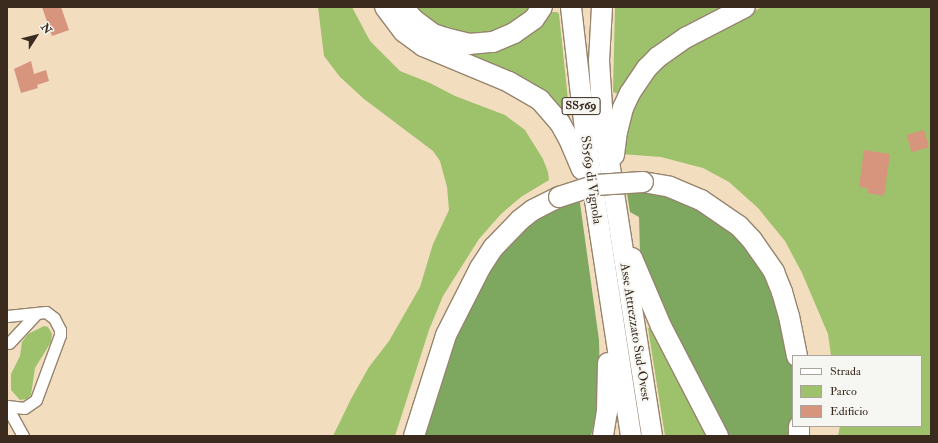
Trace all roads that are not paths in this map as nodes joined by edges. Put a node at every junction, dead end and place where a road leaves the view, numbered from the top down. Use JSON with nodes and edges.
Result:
{"nodes":[{"id":1,"x":385,"y":7,"type":"edge"},
{"id":2,"x":403,"y":7,"type":"edge"},
{"id":3,"x":542,"y":7,"type":"edge"},
{"id":4,"x":571,"y":7,"type":"edge"},
{"id":5,"x":602,"y":7,"type":"edge"},
{"id":6,"x":745,"y":7,"type":"edge"},
{"id":7,"x":611,"y":179,"type":"junction"},
{"id":8,"x":595,"y":204,"type":"junction"},
{"id":9,"x":619,"y":227,"type":"junction"},
{"id":10,"x":606,"y":281,"type":"junction"},
{"id":11,"x":39,"y":312,"type":"junction"},
{"id":12,"x":7,"y":316,"type":"edge"},
{"id":13,"x":8,"y":344,"type":"edge"},
{"id":14,"x":797,"y":355,"type":"edge"},
{"id":15,"x":7,"y":406,"type":"edge"},
{"id":16,"x":23,"y":436,"type":"edge"},
{"id":17,"x":414,"y":436,"type":"edge"},
{"id":18,"x":603,"y":436,"type":"edge"},
{"id":19,"x":631,"y":436,"type":"edge"},
{"id":20,"x":652,"y":436,"type":"edge"},
{"id":21,"x":718,"y":436,"type":"edge"}],
"edges":[{"from":1,"to":8,"type":"highway"},
{"from":2,"to":3,"type":"highway"},
{"from":4,"to":8,"type":"highway","name":"SS569 di Vignola","number":"SS569"},
{"from":5,"to":7,"type":"highway","name":"SS569 di Vignola","number":"SS569"},
{"from":6,"to":7,"type":"highway"},
{"from":7,"to":9,"type":"highway","name":"SS569 di Vignola","number":"SS569"},
{"from":8,"to":10,"type":"highway","name":"SS569 di Vignola","number":"SS569"},
{"from":9,"to":20,"type":"highway","name":"Asse Attrezzato Sud-Ovest"},
{"from":9,"to":21,"type":"highway"},
{"from":10,"to":18,"type":"highway"},
{"from":10,"to":19,"type":"highway","name":"Asse Attrezzato Sud-Ovest"},
{"from":11,"to":12,"type":"street"},
{"from":11,"to":13,"type":"street"},
{"from":11,"to":15,"type":"street"},
{"from":14,"to":17,"type":"highway","bridge":true},
{"from":15,"to":16,"type":"street"}]}
